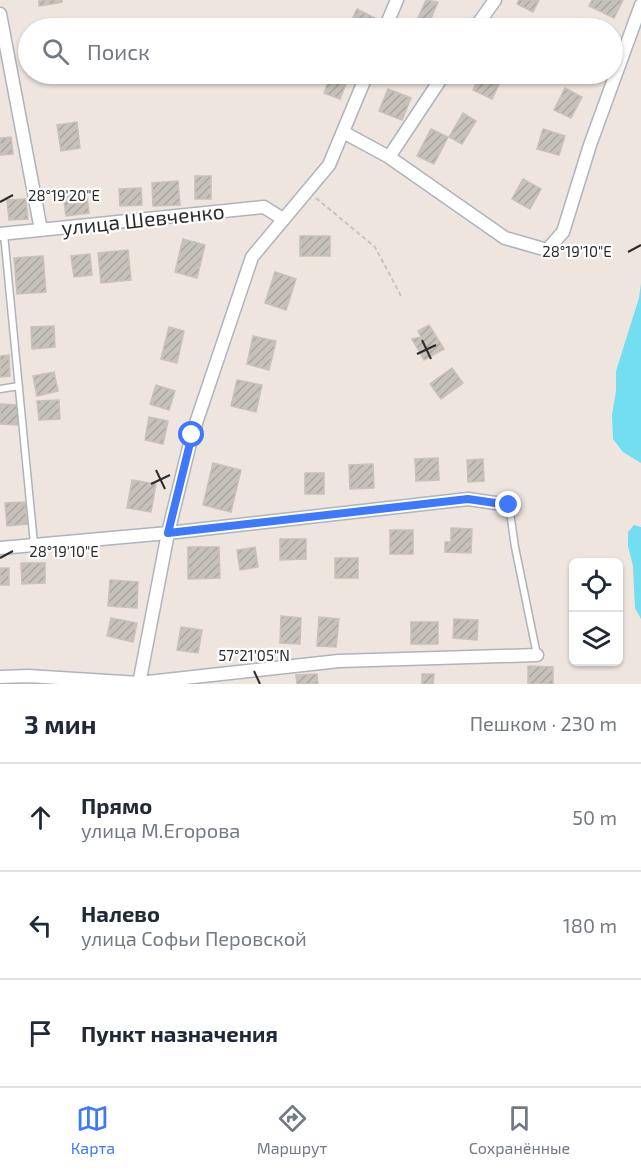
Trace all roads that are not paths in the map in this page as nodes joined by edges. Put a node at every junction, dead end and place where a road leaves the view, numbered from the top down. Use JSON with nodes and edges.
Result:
{"nodes":[{"id":1,"x":397,"y":0,"type":"edge"},
{"id":2,"x":495,"y":0,"type":"edge"},
{"id":3,"x":641,"y":5,"type":"edge"},
{"id":4,"x":0,"y":14,"type":"edge"},
{"id":5,"x":389,"y":18,"type":"edge"},
{"id":6,"x":482,"y":18,"type":"edge"},
{"id":7,"x":623,"y":54,"type":"edge"},
{"id":8,"x":363,"y":84,"type":"edge"},
{"id":9,"x":437,"y":84,"type":"edge"},
{"id":10,"x":612,"y":84,"type":"edge"},
{"id":11,"x":343,"y":132,"type":"junction"},
{"id":12,"x":389,"y":157,"type":"junction"},
{"id":13,"x":283,"y":219,"type":"junction"},
{"id":14,"x":41,"y":230,"type":"junction"},
{"id":15,"x":2,"y":234,"type":"edge"},
{"id":16,"x":19,"y":386,"type":"junction"},
{"id":17,"x":0,"y":389,"type":"edge"},
{"id":18,"x":509,"y":505,"type":"joint"},
{"id":19,"x":168,"y":533,"type":"junction"},
{"id":20,"x":34,"y":544,"type":"junction"},
{"id":21,"x":0,"y":548,"type":"edge"},
{"id":22,"x":537,"y":655,"type":"joint"},
{"id":23,"x":0,"y":677,"type":"edge"},
{"id":24,"x":139,"y":684,"type":"edge"}],
"edges":[{"from":1,"to":5,"type":"street"},
{"from":2,"to":6,"type":"street"},
{"from":3,"to":7,"type":"street"},
{"from":4,"to":14,"type":"street"},
{"from":8,"to":11,"type":"street"},
{"from":9,"to":12,"type":"street"},
{"from":10,"to":12,"type":"street"},
{"from":11,"to":12,"type":"street"},
{"from":11,"to":13,"type":"street"},
{"from":13,"to":14,"type":"street","name":"улица Шевченко"},
{"from":13,"to":19,"type":"street"},
{"from":14,"to":15,"type":"street","name":"улица Шевченко"},
{"from":15,"to":16,"type":"lane"},
{"from":16,"to":17,"type":"lane"},
{"from":16,"to":20,"type":"lane"},
{"from":18,"to":19,"type":"street"},
{"from":18,"to":22,"type":"lane"},
{"from":19,"to":20,"type":"street"},
{"from":19,"to":24,"type":"street"},
{"from":20,"to":21,"type":"street"},
{"from":22,"to":24,"type":"street"},
{"from":23,"to":24,"type":"street"}]}
